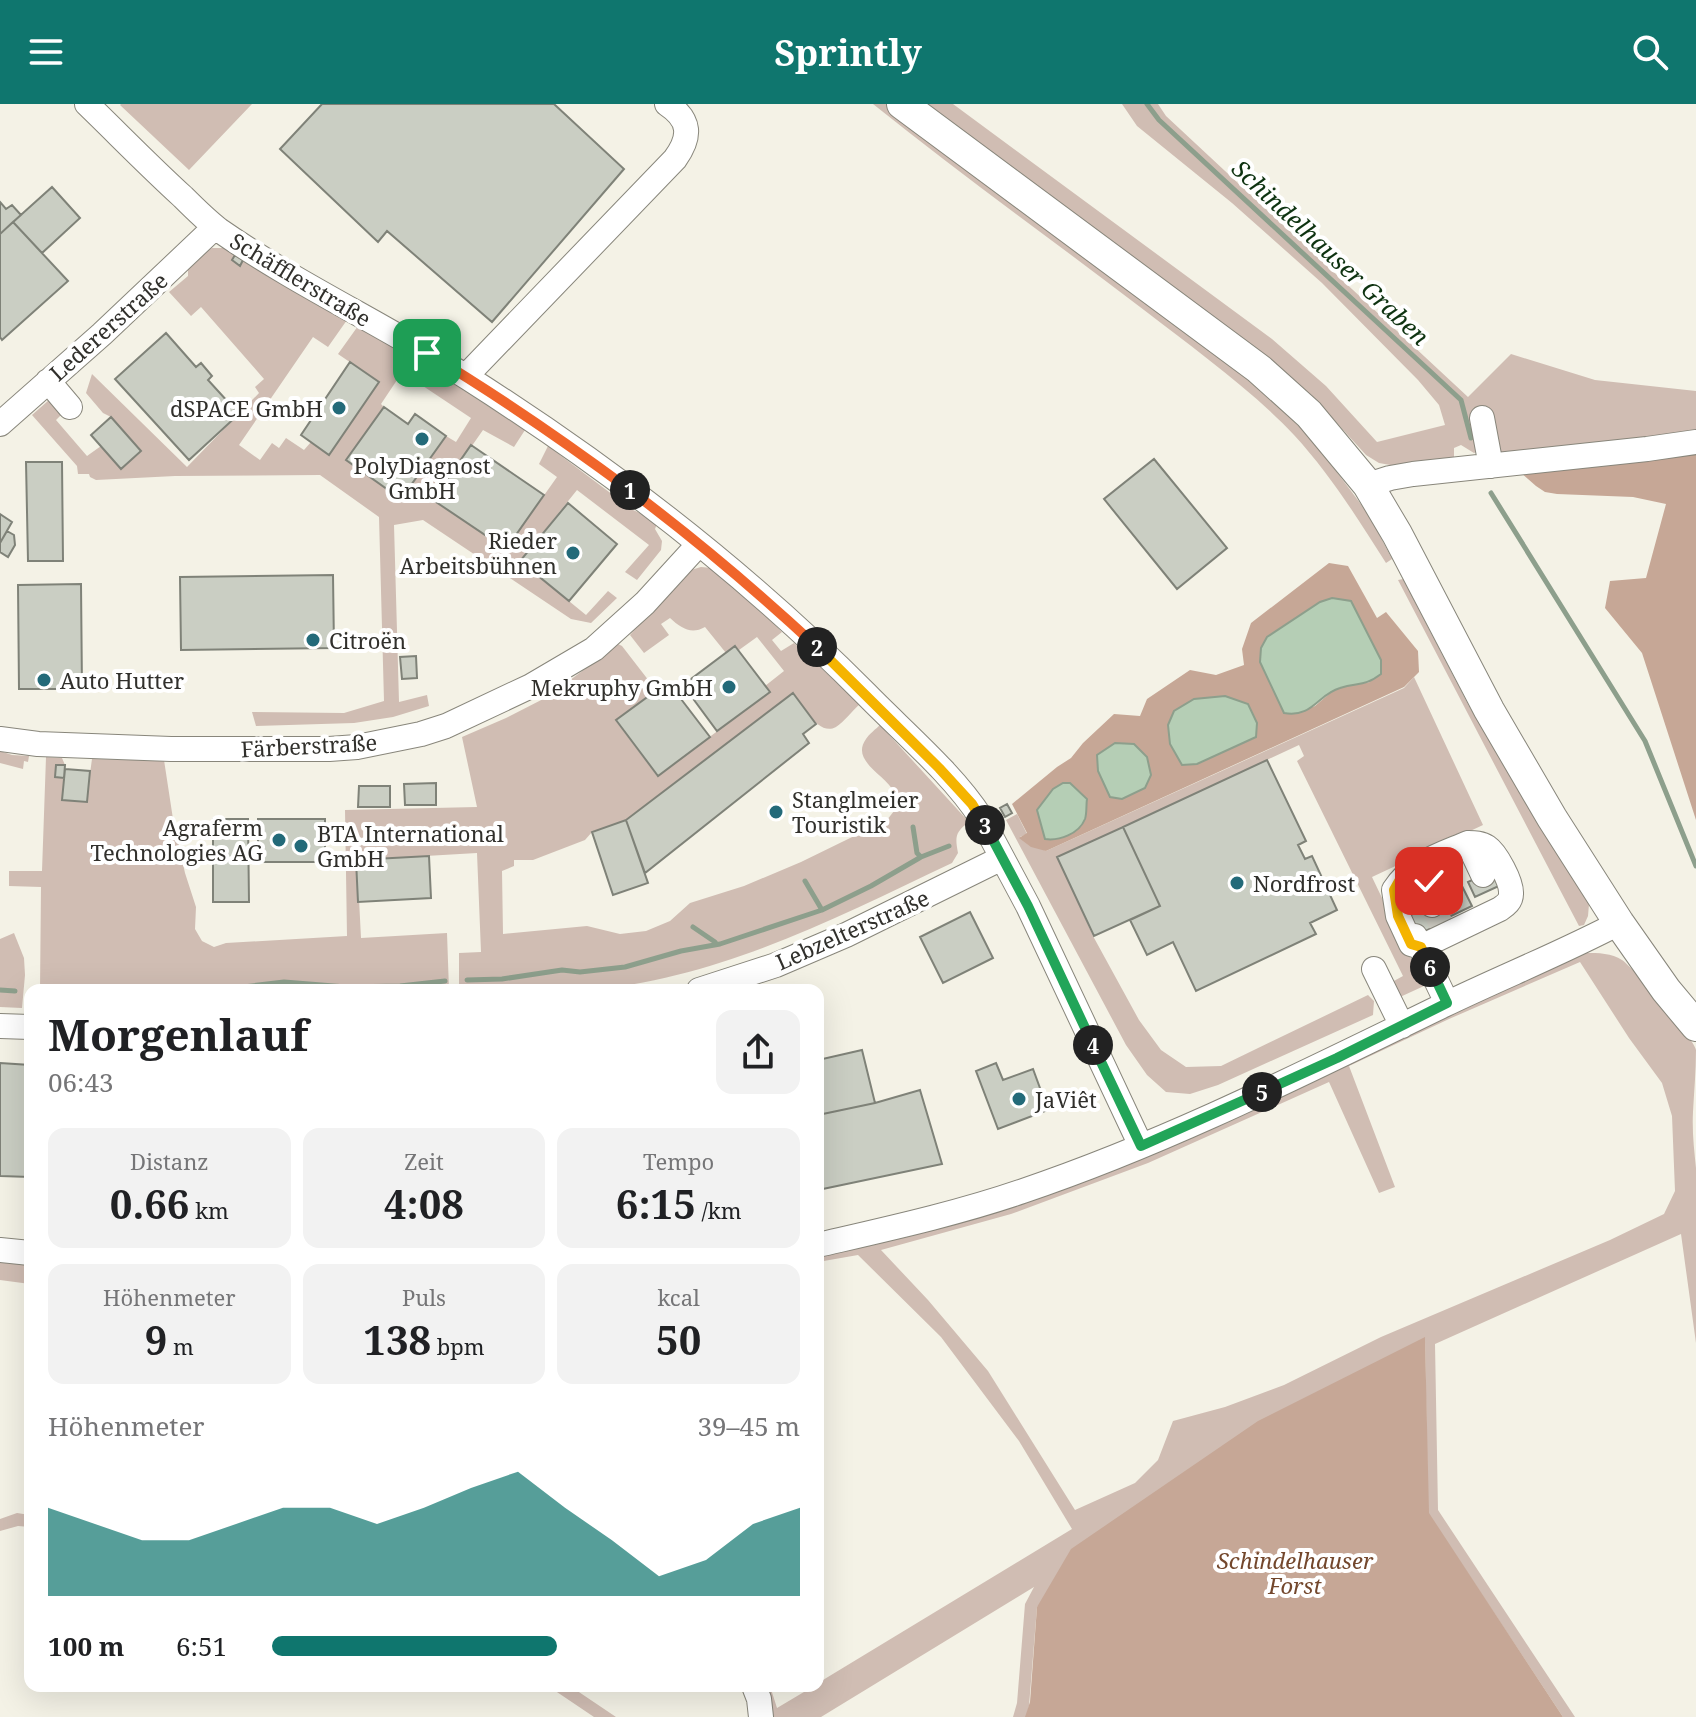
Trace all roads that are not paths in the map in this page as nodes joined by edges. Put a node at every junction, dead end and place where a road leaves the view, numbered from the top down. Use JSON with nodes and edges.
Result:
{"nodes":[{"id":1,"x":87,"y":104,"type":"edge"},
{"id":2,"x":667,"y":104,"type":"edge"},
{"id":3,"x":902,"y":104,"type":"edge"},
{"id":4,"x":215,"y":227,"type":"junction"},
{"id":5,"x":466,"y":376,"type":"junction"},
{"id":6,"x":48,"y":381,"type":"junction"},
{"id":7,"x":70,"y":407,"type":"dead end"},
{"id":8,"x":1482,"y":418,"type":"dead end"},
{"id":9,"x":0,"y":424,"type":"edge"},
{"id":10,"x":1696,"y":442,"type":"edge"},
{"id":11,"x":1491,"y":466,"type":"junction"},
{"id":12,"x":1368,"y":485,"type":"junction"},
{"id":13,"x":698,"y":545,"type":"junction"},
{"id":14,"x":0,"y":739,"type":"edge"},
{"id":15,"x":1002,"y":858,"type":"junction"},
{"id":16,"x":1422,"y":910,"type":"junction"},
{"id":17,"x":1619,"y":923,"type":"junction"},
{"id":18,"x":1374,"y":969,"type":"dead end"},
{"id":19,"x":717,"y":984,"type":"edge"},
{"id":20,"x":1447,"y":1003,"type":"junction"},
{"id":21,"x":0,"y":1026,"type":"edge"},
{"id":22,"x":1402,"y":1026,"type":"junction"},
{"id":23,"x":1696,"y":1026,"type":"edge"},
{"id":24,"x":24,"y":1027,"type":"edge"},
{"id":25,"x":1141,"y":1146,"type":"junction"},
{"id":26,"x":824,"y":1244,"type":"edge"},
{"id":27,"x":0,"y":1250,"type":"edge"},
{"id":28,"x":24,"y":1252,"type":"edge"},
{"id":29,"x":756,"y":1692,"type":"edge"},
{"id":30,"x":761,"y":1717,"type":"edge"}],
"edges":[{"from":1,"to":4,"type":"street","name":"Schäfflerstraße"},
{"from":2,"to":5,"type":"street"},
{"from":3,"to":12,"type":"main road"},
{"from":4,"to":5,"type":"street","name":"Schäfflerstraße"},
{"from":4,"to":6,"type":"street","name":"Ledererstraße"},
{"from":5,"to":13,"type":"street","name":"Schäfflerstraße"},
{"from":6,"to":7,"type":"street"},
{"from":6,"to":9,"type":"street","name":"Ledererstraße"},
{"from":8,"to":11,"type":"street"},
{"from":10,"to":11,"type":"street"},
{"from":11,"to":12,"type":"street"},
{"from":12,"to":17,"type":"main road"},
{"from":13,"to":14,"type":"street","name":"Färberstraße"},
{"from":13,"to":15,"type":"street","name":"Schäfflerstraße"},
{"from":15,"to":19,"type":"street","name":"Lebzelterstraße"},
{"from":15,"to":25,"type":"street","name":"Schäfflerstraße"},
{"from":16,"to":16,"type":"street"},
{"from":16,"to":20,"type":"street"},
{"from":17,"to":20,"type":"street"},
{"from":17,"to":23,"type":"main road"},
{"from":18,"to":22,"type":"street"},
{"from":20,"to":22,"type":"street"},
{"from":21,"to":24,"type":"street"},
{"from":22,"to":25,"type":"street"},
{"from":25,"to":26,"type":"street"},
{"from":27,"to":28,"type":"street"},
{"from":29,"to":30,"type":"street"}]}
